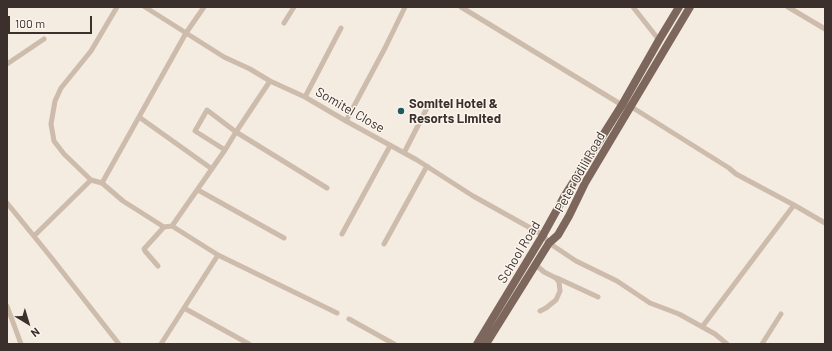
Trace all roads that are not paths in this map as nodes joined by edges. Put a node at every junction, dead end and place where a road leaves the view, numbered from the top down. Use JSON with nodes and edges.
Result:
{"nodes":[{"id":1,"x":117,"y":7,"type":"edge"},
{"id":2,"x":145,"y":7,"type":"edge"},
{"id":3,"x":204,"y":7,"type":"edge"},
{"id":4,"x":294,"y":7,"type":"edge"},
{"id":5,"x":405,"y":7,"type":"edge"},
{"id":6,"x":461,"y":7,"type":"edge"},
{"id":7,"x":633,"y":7,"type":"edge"},
{"id":8,"x":679,"y":7,"type":"edge"},
{"id":9,"x":690,"y":7,"type":"edge"},
{"id":10,"x":788,"y":7,"type":"edge"},
{"id":11,"x":284,"y":23,"type":"dead end"},
{"id":12,"x":341,"y":28,"type":"dead end"},
{"id":13,"x":825,"y":29,"type":"edge"},
{"id":14,"x":186,"y":33,"type":"junction"},
{"id":15,"x":44,"y":39,"type":"dead end"},
{"id":16,"x":659,"y":40,"type":"junction"},
{"id":17,"x":7,"y":64,"type":"edge"},
{"id":18,"x":270,"y":81,"type":"junction"},
{"id":19,"x":304,"y":97,"type":"junction"},
{"id":20,"x":429,"y":104,"type":"dead end"},
{"id":21,"x":626,"y":106,"type":"junction"},
{"id":22,"x":139,"y":117,"type":"junction"},
{"id":23,"x":346,"y":121,"type":"junction"},
{"id":24,"x":236,"y":132,"type":"junction"},
{"id":25,"x":390,"y":146,"type":"junction"},
{"id":26,"x":225,"y":150,"type":"junction"},
{"id":27,"x":404,"y":153,"type":"junction"},
{"id":28,"x":427,"y":166,"type":"junction"},
{"id":29,"x":212,"y":169,"type":"junction"},
{"id":30,"x":91,"y":180,"type":"junction"},
{"id":31,"x":102,"y":183,"type":"junction"},
{"id":32,"x":327,"y":188,"type":"dead end"},
{"id":33,"x":198,"y":190,"type":"junction"},
{"id":34,"x":7,"y":203,"type":"edge"},
{"id":35,"x":794,"y":205,"type":"junction"},
{"id":36,"x":825,"y":223,"type":"edge"},
{"id":37,"x":172,"y":226,"type":"junction"},
{"id":38,"x":164,"y":227,"type":"junction"},
{"id":39,"x":342,"y":234,"type":"dead end"},
{"id":40,"x":543,"y":235,"type":"junction"},
{"id":41,"x":34,"y":236,"type":"junction"},
{"id":42,"x":284,"y":238,"type":"dead end"},
{"id":43,"x":549,"y":243,"type":"junction"},
{"id":44,"x":384,"y":244,"type":"dead end"},
{"id":45,"x":218,"y":255,"type":"junction"},
{"id":46,"x":536,"y":265,"type":"junction"},
{"id":47,"x":158,"y":266,"type":"dead end"},
{"id":48,"x":556,"y":278,"type":"junction"},
{"id":49,"x":598,"y":297,"type":"dead end"},
{"id":50,"x":7,"y":307,"type":"edge"},
{"id":51,"x":184,"y":308,"type":"junction"},
{"id":52,"x":540,"y":311,"type":"dead end"},
{"id":53,"x":337,"y":313,"type":"dead end"},
{"id":54,"x":781,"y":314,"type":"dead end"},
{"id":55,"x":349,"y":319,"type":"dead end"},
{"id":56,"x":702,"y":327,"type":"junction"},
{"id":57,"x":20,"y":344,"type":"edge"},
{"id":58,"x":119,"y":344,"type":"edge"},
{"id":59,"x":161,"y":344,"type":"edge"},
{"id":60,"x":249,"y":344,"type":"edge"},
{"id":61,"x":394,"y":344,"type":"edge"},
{"id":62,"x":477,"y":344,"type":"edge"},
{"id":63,"x":486,"y":344,"type":"edge"},
{"id":64,"x":727,"y":344,"type":"edge"},
{"id":65,"x":762,"y":344,"type":"edge"}],
"edges":[{"from":1,"to":30,"type":"street"},
{"from":2,"to":14,"type":"street","name":"Somitel Close"},
{"from":3,"to":14,"type":"street"},
{"from":4,"to":11,"type":"street"},
{"from":5,"to":23,"type":"street"},
{"from":6,"to":21,"type":"street"},
{"from":7,"to":16,"type":"street"},
{"from":8,"to":16,"type":"main road","name":"School Road"},
{"from":9,"to":21,"type":"main road","name":"Peter Odili Road"},
{"from":10,"to":13,"type":"street"},
{"from":12,"to":19,"type":"street"},
{"from":14,"to":18,"type":"street","name":"Somitel Close"},
{"from":14,"to":22,"type":"street"},
{"from":15,"to":17,"type":"street"},
{"from":16,"to":21,"type":"main road","name":"School Road"},
{"from":18,"to":19,"type":"street","name":"Somitel Close"},
{"from":18,"to":24,"type":"street"},
{"from":19,"to":23,"type":"street","name":"Somitel Close"},
{"from":20,"to":27,"type":"street"},
{"from":21,"to":35,"type":"street"},
{"from":21,"to":40,"type":"main road","name":"School Road"},
{"from":21,"to":43,"type":"main road","name":"Peter Odili Road"},
{"from":22,"to":29,"type":"street"},
{"from":22,"to":31,"type":"street"},
{"from":23,"to":25,"type":"street","name":"Somitel Close"},
{"from":24,"to":26,"type":"street"},
{"from":24,"to":26,"type":"street"},
{"from":24,"to":32,"type":"street"},
{"from":25,"to":27,"type":"street","name":"Somitel Close"},
{"from":25,"to":39,"type":"street"},
{"from":26,"to":29,"type":"street"},
{"from":27,"to":28,"type":"street","name":"Somitel Close"},
{"from":28,"to":40,"type":"street","name":"Somitel Close"},
{"from":28,"to":44,"type":"street"},
{"from":29,"to":33,"type":"street"},
{"from":30,"to":31,"type":"street"},
{"from":30,"to":41,"type":"street"},
{"from":31,"to":38,"type":"street"},
{"from":33,"to":37,"type":"street"},
{"from":33,"to":42,"type":"street"},
{"from":34,"to":41,"type":"street"},
{"from":35,"to":36,"type":"street"},
{"from":35,"to":56,"type":"street"},
{"from":37,"to":38,"type":"street"},
{"from":37,"to":45,"type":"street"},
{"from":38,"to":47,"type":"street"},
{"from":40,"to":43,"type":"street"},
{"from":40,"to":62,"type":"main road","name":"School Road"},
{"from":41,"to":58,"type":"street"},
{"from":43,"to":46,"type":"main road","name":"Peter Odili Road"},
{"from":43,"to":56,"type":"street"},
{"from":45,"to":51,"type":"street"},
{"from":45,"to":53,"type":"street"},
{"from":46,"to":48,"type":"street"},
{"from":46,"to":63,"type":"main road","name":"Peter Odili Road"},
{"from":48,"to":49,"type":"street"},
{"from":48,"to":52,"type":"street"},
{"from":50,"to":57,"type":"street"},
{"from":51,"to":59,"type":"street"},
{"from":51,"to":60,"type":"street"},
{"from":54,"to":65,"type":"street"},
{"from":55,"to":61,"type":"street"},
{"from":56,"to":64,"type":"street"}]}
